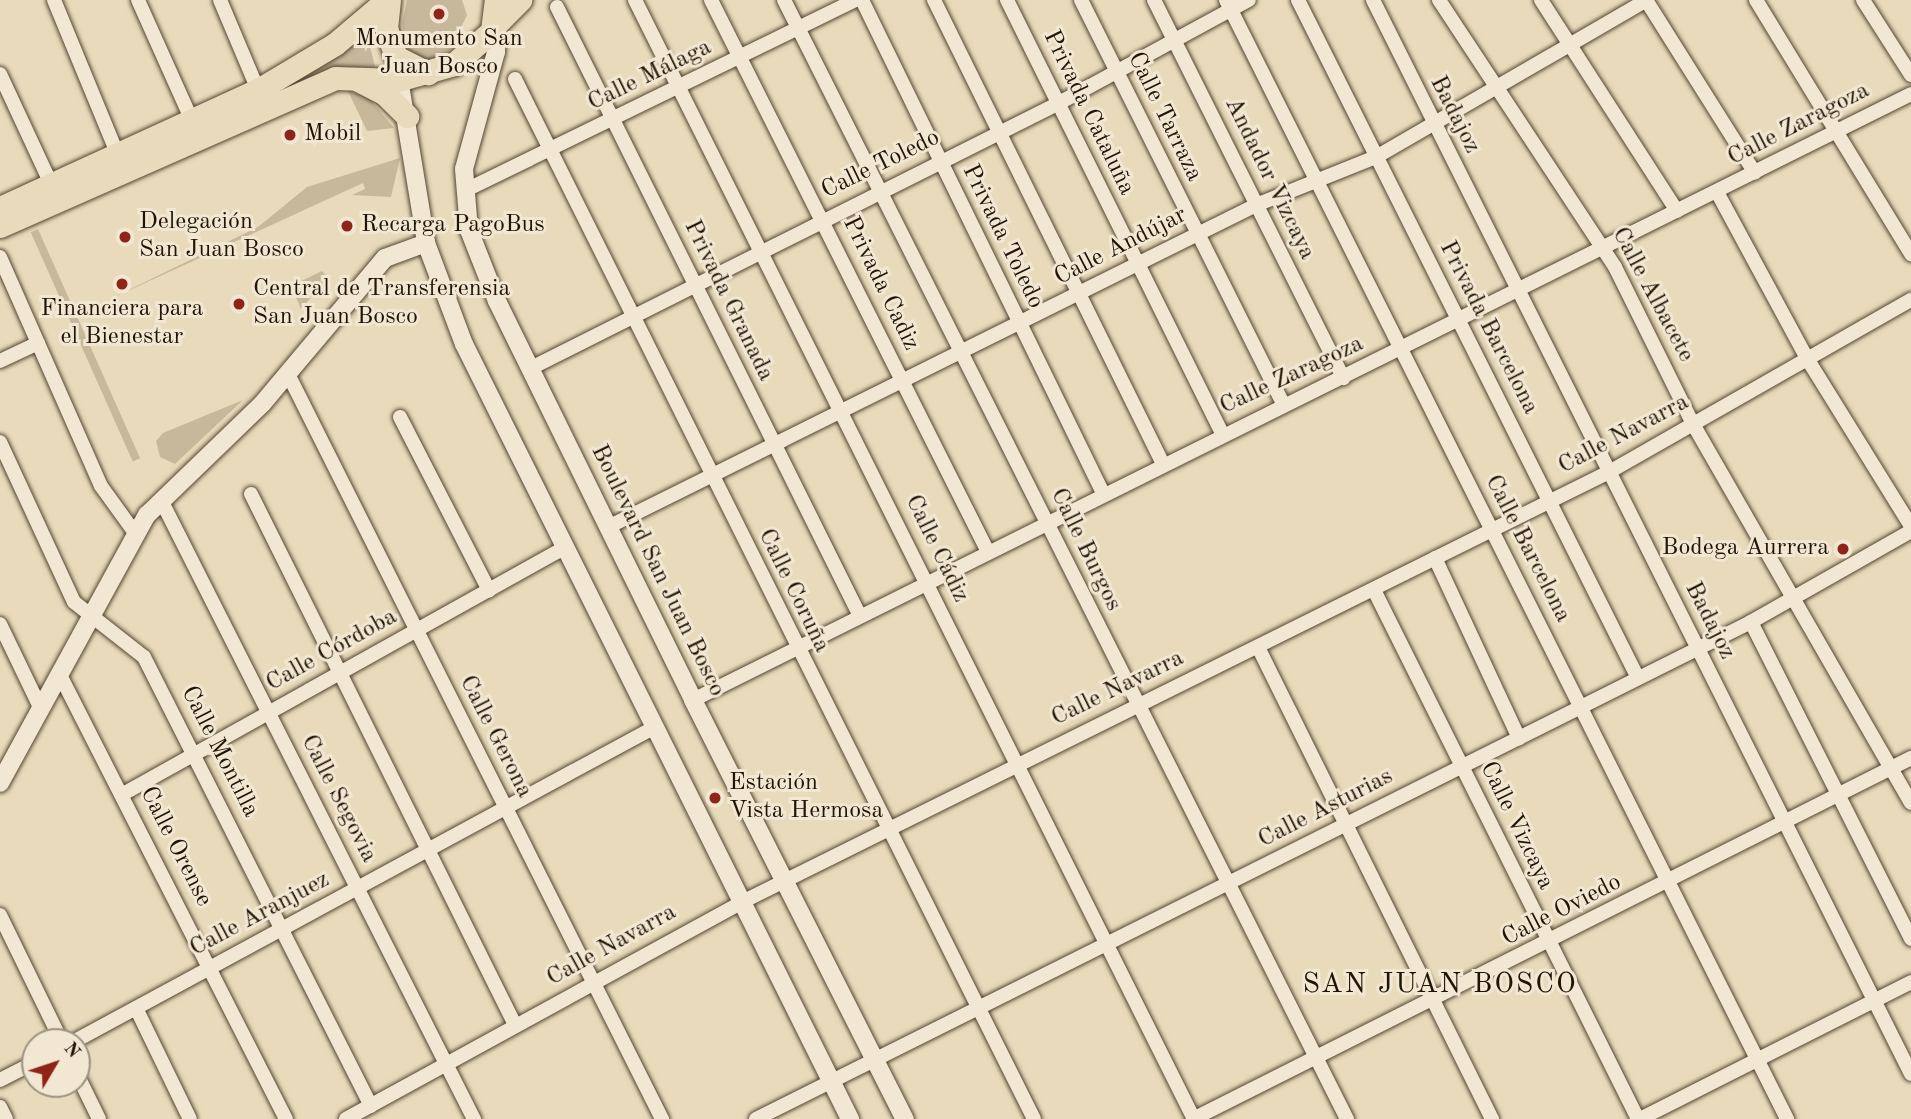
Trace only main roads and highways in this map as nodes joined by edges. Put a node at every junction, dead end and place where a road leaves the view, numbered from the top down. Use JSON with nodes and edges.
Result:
{"nodes":[{"id":1,"x":388,"y":0,"type":"edge"},
{"id":2,"x":496,"y":0,"type":"edge"},
{"id":3,"x":520,"y":0,"type":"edge"},
{"id":4,"x":497,"y":23,"type":"junction"},
{"id":5,"x":397,"y":68,"type":"junction"},
{"id":6,"x":349,"y":76,"type":"junction"},
{"id":7,"x":408,"y":116,"type":"road end"},
{"id":8,"x":0,"y":208,"type":"edge"},
{"id":9,"x":0,"y":226,"type":"edge"}],
"edges":[{"from":1,"to":5,"type":"main road"},
{"from":1,"to":8,"type":"main road"},
{"from":2,"to":4,"type":"main road"},
{"from":3,"to":4,"type":"main road"},
{"from":4,"to":5,"type":"main road"},
{"from":5,"to":6,"type":"main road"},
{"from":6,"to":7,"type":"main road"},
{"from":6,"to":9,"type":"main road"}]}
